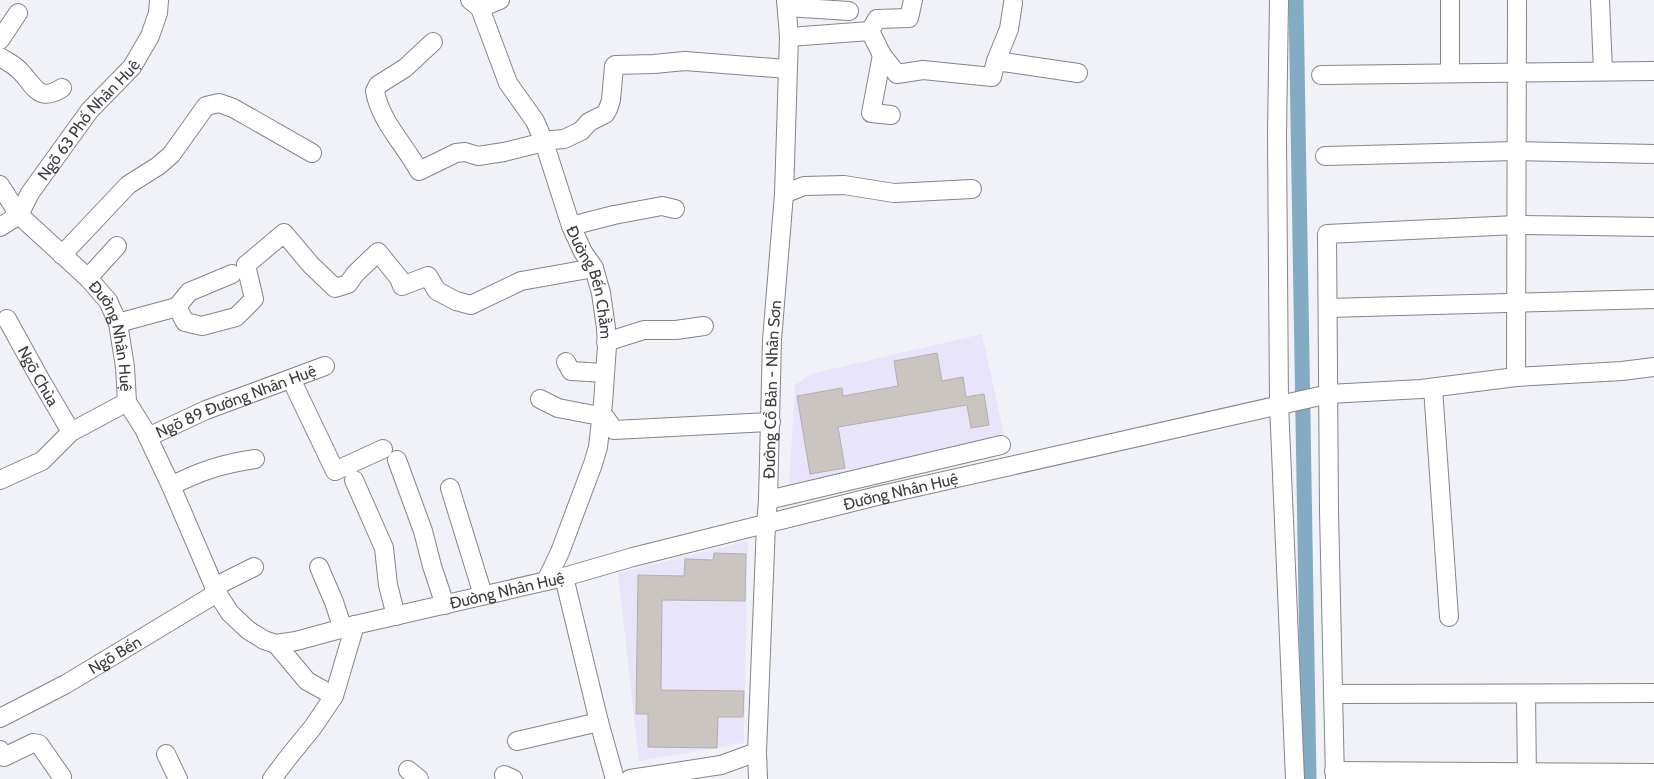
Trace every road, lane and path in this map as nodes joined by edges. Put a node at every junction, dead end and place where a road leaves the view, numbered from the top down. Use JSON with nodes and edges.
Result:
{"nodes":[{"id":1,"x":158,"y":0,"type":"edge"},
{"id":2,"x":500,"y":0,"type":"edge"},
{"id":3,"x":913,"y":0,"type":"edge"},
{"id":4,"x":1279,"y":0,"type":"edge"},
{"id":5,"x":1450,"y":0,"type":"edge"},
{"id":6,"x":1517,"y":0,"type":"edge"},
{"id":7,"x":1600,"y":0,"type":"edge"},
{"id":8,"x":786,"y":3,"type":"edge"},
{"id":9,"x":1013,"y":3,"type":"dead end"},
{"id":10,"x":475,"y":4,"type":"edge"},
{"id":11,"x":849,"y":11,"type":"dead end"},
{"id":12,"x":18,"y":13,"type":"dead end"},
{"id":13,"x":870,"y":32,"type":"junction"},
{"id":14,"x":789,"y":37,"type":"junction"},
{"id":15,"x":0,"y":40,"type":"edge"},
{"id":16,"x":433,"y":42,"type":"dead end"},
{"id":17,"x":882,"y":56,"type":"junction"},
{"id":18,"x":0,"y":57,"type":"edge"},
{"id":19,"x":996,"y":61,"type":"junction"},
{"id":20,"x":787,"y":69,"type":"junction"},
{"id":21,"x":1603,"y":71,"type":"junction"},
{"id":22,"x":1654,"y":71,"type":"edge"},
{"id":23,"x":1517,"y":72,"type":"junction"},
{"id":24,"x":1078,"y":73,"type":"dead end"},
{"id":25,"x":1450,"y":73,"type":"junction"},
{"id":26,"x":1321,"y":75,"type":"dead end"},
{"id":27,"x":62,"y":88,"type":"dead end"},
{"id":28,"x":891,"y":115,"type":"dead end"},
{"id":29,"x":544,"y":142,"type":"junction"},
{"id":30,"x":1516,"y":151,"type":"junction"},
{"id":31,"x":312,"y":153,"type":"dead end"},
{"id":32,"x":1654,"y":154,"type":"edge"},
{"id":33,"x":1324,"y":156,"type":"dead end"},
{"id":34,"x":0,"y":186,"type":"edge"},
{"id":35,"x":972,"y":189,"type":"dead end"},
{"id":36,"x":784,"y":194,"type":"junction"},
{"id":37,"x":674,"y":209,"type":"dead end"},
{"id":38,"x":19,"y":215,"type":"junction"},
{"id":39,"x":571,"y":226,"type":"junction"},
{"id":40,"x":1516,"y":226,"type":"junction"},
{"id":41,"x":0,"y":227,"type":"edge"},
{"id":42,"x":1654,"y":227,"type":"edge"},
{"id":43,"x":117,"y":246,"type":"dead end"},
{"id":44,"x":62,"y":255,"type":"junction"},
{"id":45,"x":594,"y":268,"type":"junction"},
{"id":46,"x":232,"y":274,"type":"dead end"},
{"id":47,"x":88,"y":278,"type":"junction"},
{"id":48,"x":1654,"y":299,"type":"edge"},
{"id":49,"x":1516,"y":302,"type":"junction"},
{"id":50,"x":177,"y":307,"type":"junction"},
{"id":51,"x":1328,"y":308,"type":"junction"},
{"id":52,"x":7,"y":319,"type":"dead end"},
{"id":53,"x":118,"y":323,"type":"junction"},
{"id":54,"x":704,"y":326,"type":"dead end"},
{"id":55,"x":606,"y":342,"type":"junction"},
{"id":56,"x":566,"y":362,"type":"dead end"},
{"id":57,"x":326,"y":366,"type":"dead end"},
{"id":58,"x":1654,"y":367,"type":"edge"},
{"id":59,"x":605,"y":373,"type":"junction"},
{"id":60,"x":1516,"y":377,"type":"junction"},
{"id":61,"x":291,"y":379,"type":"junction"},
{"id":62,"x":1433,"y":388,"type":"junction"},
{"id":63,"x":1329,"y":394,"type":"junction"},
{"id":64,"x":540,"y":399,"type":"dead end"},
{"id":65,"x":127,"y":402,"type":"junction"},
{"id":66,"x":1279,"y":404,"type":"junction"},
{"id":67,"x":602,"y":416,"type":"junction"},
{"id":68,"x":771,"y":422,"type":"junction"},
{"id":69,"x":71,"y":432,"type":"junction"},
{"id":70,"x":148,"y":437,"type":"junction"},
{"id":71,"x":1001,"y":445,"type":"dead end"},
{"id":72,"x":382,"y":449,"type":"dead end"},
{"id":73,"x":255,"y":459,"type":"dead end"},
{"id":74,"x":397,"y":460,"type":"dead end"},
{"id":75,"x":872,"y":474,"type":"junction"},
{"id":76,"x":0,"y":480,"type":"edge"},
{"id":77,"x":354,"y":480,"type":"dead end"},
{"id":78,"x":171,"y":486,"type":"junction"},
{"id":79,"x":450,"y":488,"type":"dead end"},
{"id":80,"x":877,"y":496,"type":"junction"},
{"id":81,"x":768,"y":500,"type":"junction"},
{"id":82,"x":766,"y":524,"type":"junction"},
{"id":83,"x":254,"y":567,"type":"dead end"},
{"id":84,"x":319,"y":567,"type":"dead end"},
{"id":85,"x":564,"y":577,"type":"junction"},
{"id":86,"x":546,"y":581,"type":"junction"},
{"id":87,"x":216,"y":590,"type":"junction"},
{"id":88,"x":483,"y":595,"type":"junction"},
{"id":89,"x":445,"y":605,"type":"junction"},
{"id":90,"x":396,"y":616,"type":"junction"},
{"id":91,"x":1449,"y":617,"type":"dead end"},
{"id":92,"x":349,"y":627,"type":"junction"},
{"id":93,"x":276,"y":644,"type":"junction"},
{"id":94,"x":1333,"y":694,"type":"junction"},
{"id":95,"x":1526,"y":694,"type":"junction"},
{"id":96,"x":1654,"y":694,"type":"edge"},
{"id":97,"x":334,"y":696,"type":"junction"},
{"id":98,"x":3,"y":711,"type":"edge"},
{"id":99,"x":599,"y":722,"type":"junction"},
{"id":100,"x":517,"y":741,"type":"dead end"},
{"id":101,"x":0,"y":750,"type":"edge"},
{"id":102,"x":757,"y":752,"type":"junction"},
{"id":103,"x":166,"y":754,"type":"dead end"},
{"id":104,"x":1654,"y":773,"type":"edge"},
{"id":105,"x":1334,"y":775,"type":"edge"},
{"id":106,"x":1527,"y":775,"type":"edge"},
{"id":107,"x":62,"y":777,"type":"dead end"},
{"id":108,"x":178,"y":779,"type":"edge"},
{"id":109,"x":272,"y":779,"type":"edge"},
{"id":110,"x":615,"y":779,"type":"edge"},
{"id":111,"x":630,"y":779,"type":"edge"},
{"id":112,"x":758,"y":779,"type":"edge"},
{"id":113,"x":1295,"y":779,"type":"edge"}],
"edges":[{"from":1,"to":38,"type":"street","name":"Ngõ 63 Phố Nhân Huệ"},
{"from":2,"to":10,"type":"street"},
{"from":3,"to":13,"type":"street"},
{"from":4,"to":66,"type":"street"},
{"from":5,"to":25,"type":"street"},
{"from":6,"to":23,"type":"street"},
{"from":7,"to":21,"type":"street"},
{"from":8,"to":11,"type":"street"},
{"from":8,"to":14,"type":"street","name":"Đường Cổ Bản - Nhân Sơn"},
{"from":9,"to":19,"type":"street"},
{"from":10,"to":29,"type":"street","name":"Đường Bến Chằm"},
{"from":12,"to":15,"type":"street"},
{"from":13,"to":14,"type":"street"},
{"from":13,"to":17,"type":"street"},
{"from":14,"to":20,"type":"street","name":"Đường Cổ Bản - Nhân Sơn"},
{"from":16,"to":29,"type":"street"},
{"from":17,"to":19,"type":"street"},
{"from":17,"to":28,"type":"street"},
{"from":18,"to":27,"type":"street"},
{"from":19,"to":24,"type":"street"},
{"from":20,"to":29,"type":"street"},
{"from":20,"to":36,"type":"street","name":"Đường Cổ Bản - Nhân Sơn"},
{"from":21,"to":22,"type":"street"},
{"from":21,"to":23,"type":"street"},
{"from":23,"to":25,"type":"street"},
{"from":23,"to":30,"type":"street"},
{"from":25,"to":26,"type":"street"},
{"from":29,"to":39,"type":"street","name":"Đường Bến Chằm"},
{"from":30,"to":32,"type":"street"},
{"from":30,"to":33,"type":"street"},
{"from":30,"to":40,"type":"street"},
{"from":31,"to":44,"type":"street"},
{"from":34,"to":38,"type":"street","name":"Đường Nhân Huệ"},
{"from":35,"to":36,"type":"street"},
{"from":36,"to":68,"type":"street","name":"Đường Cổ Bản - Nhân Sơn"},
{"from":37,"to":39,"type":"street"},
{"from":38,"to":41,"type":"street"},
{"from":38,"to":44,"type":"street","name":"Đường Nhân Huệ"},
{"from":39,"to":45,"type":"street","name":"Đường Bến Chằm"},
{"from":40,"to":42,"type":"street"},
{"from":40,"to":49,"type":"street"},
{"from":40,"to":51,"type":"street"},
{"from":43,"to":47,"type":"street"},
{"from":44,"to":47,"type":"street","name":"Đường Nhân Huệ"},
{"from":45,"to":50,"type":"street"},
{"from":45,"to":55,"type":"street","name":"Đường Bến Chằm"},
{"from":46,"to":50,"type":"street"},
{"from":47,"to":53,"type":"street","name":"Đường Nhân Huệ"},
{"from":48,"to":49,"type":"street"},
{"from":49,"to":51,"type":"street"},
{"from":49,"to":60,"type":"street"},
{"from":50,"to":53,"type":"street"},
{"from":51,"to":63,"type":"street"},
{"from":52,"to":69,"type":"street","name":"Ngõ Chùa"},
{"from":53,"to":65,"type":"street","name":"Đường Nhân Huệ"},
{"from":54,"to":55,"type":"street"},
{"from":55,"to":59,"type":"street","name":"Đường Bến Chằm"},
{"from":56,"to":59,"type":"street"},
{"from":57,"to":61,"type":"street","name":"Ngõ 89 Đường Nhân Huệ"},
{"from":58,"to":60,"type":"street","name":"Đường Nhân Huệ"},
{"from":59,"to":67,"type":"street","name":"Đường Bến Chằm"},
{"from":60,"to":62,"type":"street","name":"Đường Nhân Huệ"},
{"from":61,"to":70,"type":"street","name":"Ngõ 89 Đường Nhân Huệ"},
{"from":61,"to":72,"type":"street"},
{"from":62,"to":63,"type":"street","name":"Đường Nhân Huệ"},
{"from":62,"to":91,"type":"street"},
{"from":63,"to":66,"type":"street","name":"Đường Nhân Huệ"},
{"from":63,"to":94,"type":"street"},
{"from":64,"to":67,"type":"street"},
{"from":65,"to":69,"type":"street"},
{"from":65,"to":70,"type":"street","name":"Đường Nhân Huệ"},
{"from":66,"to":80,"type":"street","name":"Đường Nhân Huệ"},
{"from":66,"to":113,"type":"street"},
{"from":67,"to":68,"type":"street"},
{"from":67,"to":86,"type":"street","name":"Đường Bến Chằm"},
{"from":68,"to":81,"type":"street","name":"Đường Cổ Bản - Nhân Sơn"},
{"from":69,"to":76,"type":"street"},
{"from":70,"to":78,"type":"street","name":"Đường Nhân Huệ"},
{"from":71,"to":75,"type":"street"},
{"from":73,"to":78,"type":"street"},
{"from":74,"to":89,"type":"street"},
{"from":75,"to":80,"type":"street"},
{"from":75,"to":81,"type":"street"},
{"from":77,"to":90,"type":"street"},
{"from":78,"to":87,"type":"street","name":"Đường Nhân Huệ"},
{"from":79,"to":88,"type":"street"},
{"from":80,"to":82,"type":"street","name":"Đường Nhân Huệ"},
{"from":81,"to":82,"type":"street","name":"Đường Cổ Bản - Nhân Sơn"},
{"from":82,"to":85,"type":"street","name":"Đường Nhân Huệ"},
{"from":82,"to":102,"type":"street","name":"Đường Cổ Bản - Nhân Sơn"},
{"from":83,"to":87,"type":"street","name":"Ngõ Bến"},
{"from":84,"to":92,"type":"street"},
{"from":85,"to":86,"type":"street","name":"Đường Nhân Huệ"},
{"from":85,"to":99,"type":"street"},
{"from":86,"to":88,"type":"street","name":"Đường Nhân Huệ"},
{"from":87,"to":93,"type":"street","name":"Đường Nhân Huệ"},
{"from":87,"to":98,"type":"street","name":"Ngõ Bến"},
{"from":88,"to":89,"type":"street","name":"Đường Nhân Huệ"},
{"from":89,"to":90,"type":"street","name":"Đường Nhân Huệ"},
{"from":90,"to":92,"type":"street","name":"Đường Nhân Huệ"},
{"from":92,"to":93,"type":"street","name":"Đường Nhân Huệ"},
{"from":92,"to":97,"type":"street"},
{"from":93,"to":97,"type":"street"},
{"from":94,"to":95,"type":"street"},
{"from":94,"to":105,"type":"street"},
{"from":95,"to":96,"type":"street"},
{"from":95,"to":106,"type":"street"},
{"from":97,"to":109,"type":"street"},
{"from":99,"to":100,"type":"street"},
{"from":99,"to":110,"type":"street"},
{"from":101,"to":107,"type":"street"},
{"from":102,"to":111,"type":"street"},
{"from":102,"to":112,"type":"street","name":"Đường Cổ Bản - Nhân Sơn"},
{"from":103,"to":108,"type":"street"},
{"from":104,"to":106,"type":"street"},
{"from":105,"to":106,"type":"street"}]}
